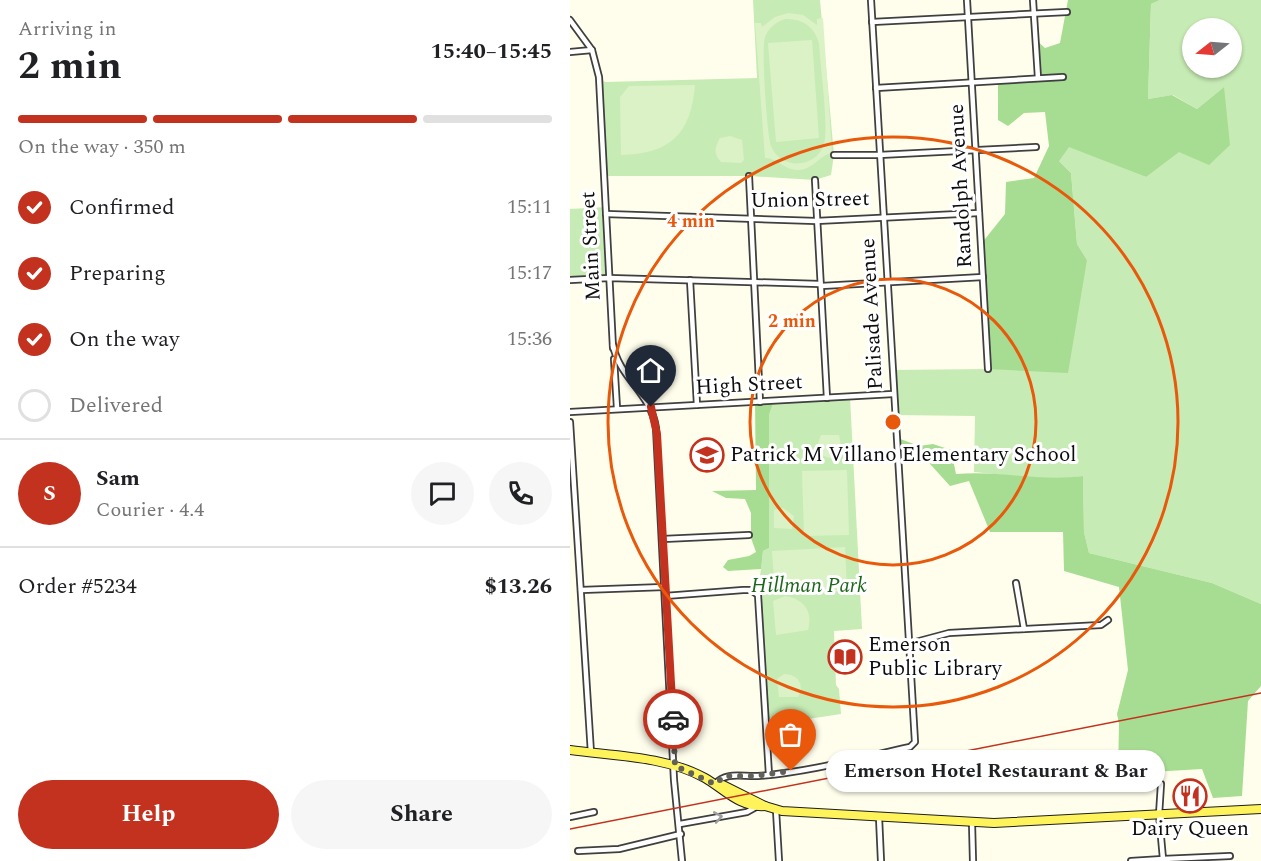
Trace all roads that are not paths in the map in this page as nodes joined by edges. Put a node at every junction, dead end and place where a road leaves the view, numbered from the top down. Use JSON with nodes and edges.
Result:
{"nodes":[{"id":1,"x":871,"y":0,"type":"edge"},
{"id":2,"x":967,"y":0,"type":"edge"},
{"id":3,"x":1033,"y":0,"type":"edge"},
{"id":4,"x":1067,"y":12,"type":"dead end"},
{"id":5,"x":1034,"y":14,"type":"junction"},
{"id":6,"x":968,"y":18,"type":"junction"},
{"id":7,"x":570,"y":20,"type":"edge"},
{"id":8,"x":872,"y":22,"type":"junction"},
{"id":9,"x":592,"y":50,"type":"junction"},
{"id":10,"x":570,"y":52,"type":"edge"},
{"id":11,"x":1062,"y":77,"type":"dead end"},
{"id":12,"x":1038,"y":78,"type":"junction"},
{"id":13,"x":972,"y":82,"type":"junction"},
{"id":14,"x":876,"y":88,"type":"junction"},
{"id":15,"x":1036,"y":147,"type":"dead end"},
{"id":16,"x":975,"y":149,"type":"junction"},
{"id":17,"x":834,"y":155,"type":"dead end"},
{"id":18,"x":879,"y":156,"type":"junction"},
{"id":19,"x":749,"y":176,"type":"dead end"},
{"id":20,"x":815,"y":180,"type":"dead end"},
{"id":21,"x":979,"y":213,"type":"junction"},
{"id":22,"x":606,"y":214,"type":"junction"},
{"id":23,"x":883,"y":216,"type":"junction"},
{"id":24,"x":750,"y":218,"type":"junction"},
{"id":25,"x":816,"y":220,"type":"junction"},
{"id":26,"x":982,"y":277,"type":"junction"},
{"id":27,"x":609,"y":278,"type":"junction"},
{"id":28,"x":570,"y":280,"type":"edge"},
{"id":29,"x":690,"y":280,"type":"junction"},
{"id":30,"x":755,"y":282,"type":"junction"},
{"id":31,"x":887,"y":283,"type":"junction"},
{"id":32,"x":821,"y":285,"type":"junction"},
{"id":33,"x":613,"y":345,"type":"junction"},
{"id":34,"x":988,"y":369,"type":"dead end"},
{"id":35,"x":893,"y":394,"type":"junction"},
{"id":36,"x":827,"y":398,"type":"junction"},
{"id":37,"x":760,"y":402,"type":"junction"},
{"id":38,"x":650,"y":405,"type":"junction"},
{"id":39,"x":698,"y":405,"type":"junction"},
{"id":40,"x":617,"y":408,"type":"junction"},
{"id":41,"x":570,"y":412,"type":"edge"},
{"id":42,"x":570,"y":422,"type":"edge"},
{"id":43,"x":572,"y":480,"type":"edge"},
{"id":44,"x":749,"y":535,"type":"dead end"},
{"id":45,"x":663,"y":538,"type":"junction"},
{"id":46,"x":1016,"y":583,"type":"dead end"},
{"id":47,"x":664,"y":587,"type":"junction"},
{"id":48,"x":581,"y":590,"type":"junction"},
{"id":49,"x":665,"y":596,"type":"junction"},
{"id":50,"x":1108,"y":620,"type":"dead end"},
{"id":51,"x":1024,"y":629,"type":"junction"},
{"id":52,"x":908,"y":644,"type":"junction"},
{"id":53,"x":570,"y":750,"type":"edge"},
{"id":54,"x":591,"y":753,"type":"junction"},
{"id":55,"x":675,"y":766,"type":"junction"},
{"id":56,"x":769,"y":775,"type":"junction"},
{"id":57,"x":1161,"y":784,"type":"dead end"},
{"id":58,"x":716,"y":785,"type":"junction"},
{"id":59,"x":765,"y":806,"type":"junction"},
{"id":60,"x":756,"y":807,"type":"junction"},
{"id":61,"x":1261,"y":809,"type":"edge"},
{"id":62,"x":777,"y":810,"type":"junction"},
{"id":63,"x":594,"y":812,"type":"dead end"},
{"id":64,"x":1159,"y":815,"type":"junction"},
{"id":65,"x":570,"y":817,"type":"edge"},
{"id":66,"x":879,"y":817,"type":"junction"},
{"id":67,"x":972,"y":823,"type":"junction"},
{"id":68,"x":680,"y":824,"type":"junction"},
{"id":69,"x":681,"y":834,"type":"junction"},
{"id":70,"x":578,"y":851,"type":"dead end"},
{"id":71,"x":1230,"y":856,"type":"dead end"},
{"id":72,"x":1163,"y":859,"type":"junction"},
{"id":73,"x":682,"y":861,"type":"edge"},
{"id":74,"x":779,"y":861,"type":"edge"},
{"id":75,"x":881,"y":861,"type":"edge"},
{"id":76,"x":973,"y":861,"type":"edge"},
{"id":77,"x":1131,"y":861,"type":"edge"}],
"edges":[{"from":1,"to":8,"type":"street","name":"Palisade Avenue"},
{"from":2,"to":6,"type":"street","name":"Randolph Avenue"},
{"from":3,"to":5,"type":"street"},
{"from":4,"to":5,"type":"street"},
{"from":5,"to":6,"type":"street"},
{"from":5,"to":12,"type":"street"},
{"from":6,"to":8,"type":"street"},
{"from":6,"to":13,"type":"street","name":"Randolph Avenue"},
{"from":7,"to":9,"type":"street","name":"Main Street"},
{"from":8,"to":14,"type":"street","name":"Palisade Avenue"},
{"from":9,"to":10,"type":"street"},
{"from":9,"to":22,"type":"street","name":"Main Street"},
{"from":11,"to":12,"type":"street"},
{"from":12,"to":13,"type":"street"},
{"from":13,"to":14,"type":"street"},
{"from":13,"to":16,"type":"street","name":"Randolph Avenue"},
{"from":14,"to":18,"type":"street","name":"Palisade Avenue"},
{"from":15,"to":16,"type":"street"},
{"from":16,"to":18,"type":"street"},
{"from":16,"to":21,"type":"street","name":"Randolph Avenue"},
{"from":17,"to":18,"type":"street"},
{"from":18,"to":23,"type":"street","name":"Palisade Avenue"},
{"from":19,"to":24,"type":"street"},
{"from":20,"to":25,"type":"street"},
{"from":21,"to":23,"type":"street","name":"Union Street"},
{"from":21,"to":26,"type":"street","name":"Randolph Avenue"},
{"from":22,"to":24,"type":"street","name":"Union Street"},
{"from":22,"to":27,"type":"street","name":"Main Street"},
{"from":23,"to":25,"type":"street","name":"Union Street"},
{"from":23,"to":31,"type":"street","name":"Palisade Avenue"},
{"from":24,"to":25,"type":"street","name":"Union Street"},
{"from":24,"to":30,"type":"street"},
{"from":25,"to":32,"type":"street"},
{"from":26,"to":31,"type":"street"},
{"from":26,"to":34,"type":"street","name":"Randolph Avenue"},
{"from":27,"to":28,"type":"street"},
{"from":27,"to":29,"type":"street"},
{"from":27,"to":33,"type":"street","name":"Main Street"},
{"from":29,"to":30,"type":"street"},
{"from":29,"to":39,"type":"street"},
{"from":30,"to":32,"type":"street"},
{"from":30,"to":37,"type":"street"},
{"from":31,"to":32,"type":"street"},
{"from":31,"to":35,"type":"street","name":"Palisade Avenue"},
{"from":32,"to":36,"type":"street"},
{"from":33,"to":38,"type":"street"},
{"from":33,"to":40,"type":"street","name":"Main Street"},
{"from":35,"to":36,"type":"street","name":"High Street"},
{"from":35,"to":52,"type":"street","name":"Palisade Avenue"},
{"from":36,"to":37,"type":"street","name":"High Street"},
{"from":37,"to":39,"type":"street","name":"High Street"},
{"from":38,"to":39,"type":"street","name":"High Street"},
{"from":38,"to":40,"type":"street","name":"High Street"},
{"from":38,"to":45,"type":"street"},
{"from":40,"to":41,"type":"street","name":"High Street"},
{"from":42,"to":43,"type":"street"},
{"from":43,"to":48,"type":"street"},
{"from":44,"to":45,"type":"street"},
{"from":45,"to":47,"type":"street"},
{"from":46,"to":51,"type":"street"},
{"from":47,"to":48,"type":"street"},
{"from":47,"to":49,"type":"street"},
{"from":48,"to":54,"type":"street"},
{"from":49,"to":55,"type":"street"},
{"from":49,"to":56,"type":"street"},
{"from":50,"to":51,"type":"street"},
{"from":51,"to":52,"type":"street"},
{"from":52,"to":56,"type":"street","name":"Palisade Avenue"},
{"from":53,"to":54,"type":"main road"},
{"from":54,"to":55,"type":"main road"},
{"from":55,"to":58,"type":"main road"},
{"from":55,"to":68,"type":"street"},
{"from":56,"to":58,"type":"street"},
{"from":57,"to":64,"type":"street"},
{"from":58,"to":59,"type":"main road"},
{"from":58,"to":60,"type":"main road"},
{"from":59,"to":60,"type":"main road"},
{"from":59,"to":62,"type":"main road"},
{"from":68,"to":60,"type":"street","one_way":true},
{"from":61,"to":64,"type":"main road"},
{"from":62,"to":66,"type":"main road"},
{"from":62,"to":74,"type":"street"},
{"from":63,"to":65,"type":"street"},
{"from":64,"to":67,"type":"main road"},
{"from":64,"to":72,"type":"street"},
{"from":66,"to":67,"type":"main road"},
{"from":66,"to":75,"type":"street"},
{"from":67,"to":76,"type":"street"},
{"from":68,"to":69,"type":"street"},
{"from":69,"to":70,"type":"street"},
{"from":69,"to":73,"type":"street"},
{"from":71,"to":72,"type":"street"},
{"from":72,"to":77,"type":"street"}]}
